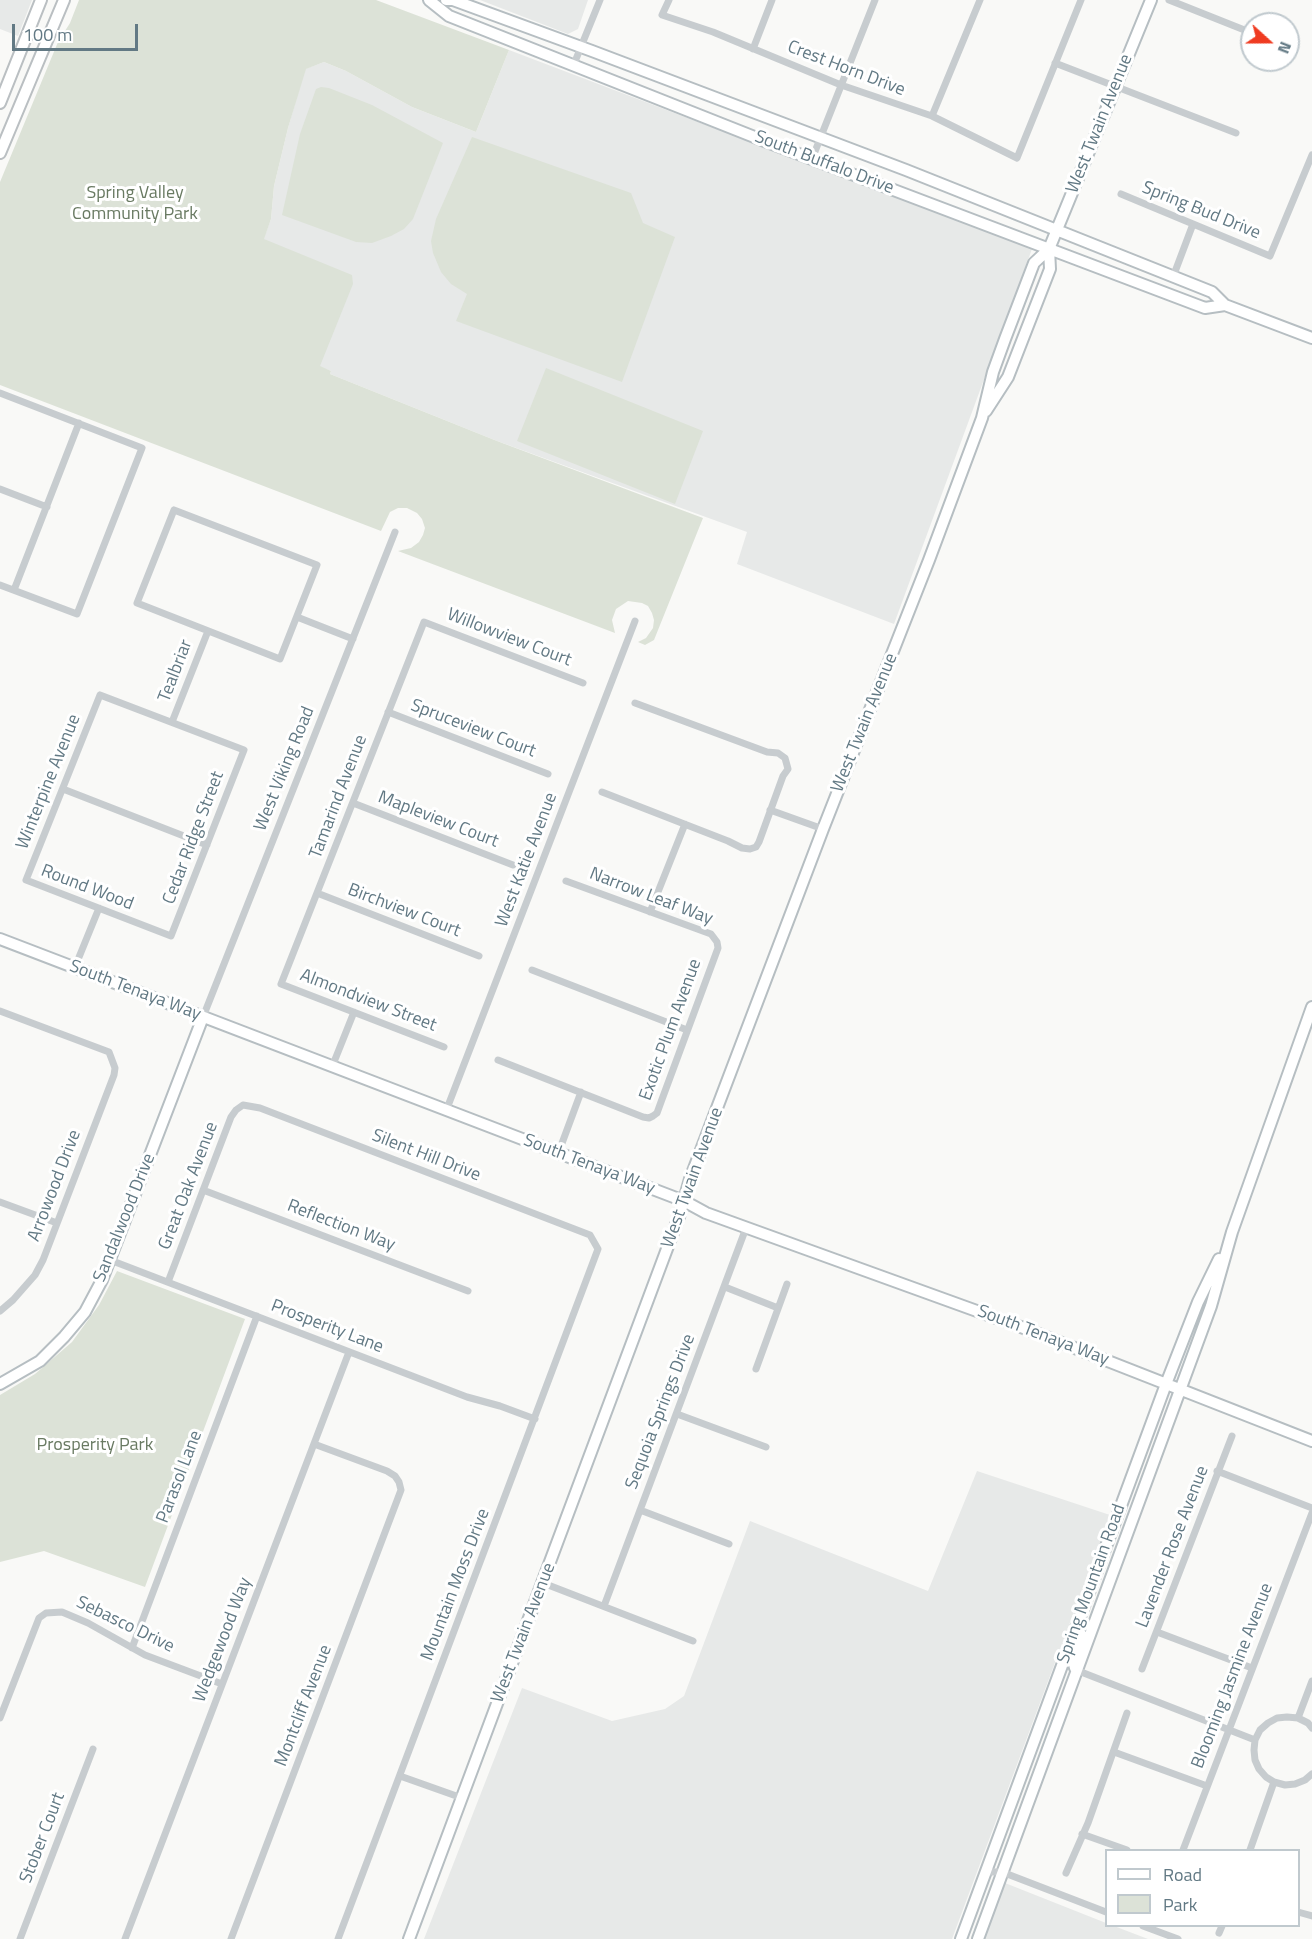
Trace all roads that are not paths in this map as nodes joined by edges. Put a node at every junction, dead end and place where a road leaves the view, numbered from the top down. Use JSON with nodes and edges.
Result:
{"nodes":[{"id":1,"x":41,"y":0,"type":"edge"},
{"id":2,"x":64,"y":0,"type":"edge"},
{"id":3,"x":429,"y":0,"type":"edge"},
{"id":4,"x":446,"y":0,"type":"edge"},
{"id":5,"x":600,"y":0,"type":"edge"},
{"id":6,"x":669,"y":0,"type":"edge"},
{"id":7,"x":772,"y":0,"type":"edge"},
{"id":8,"x":876,"y":0,"type":"edge"},
{"id":9,"x":981,"y":0,"type":"edge"},
{"id":10,"x":1081,"y":0,"type":"edge"},
{"id":11,"x":1151,"y":0,"type":"edge"},
{"id":12,"x":1169,"y":0,"type":"edge"},
{"id":13,"x":1240,"y":28,"type":"edge"},
{"id":14,"x":581,"y":47,"type":"junction"},
{"id":15,"x":753,"y":49,"type":"junction"},
{"id":16,"x":1055,"y":63,"type":"junction"},
{"id":17,"x":574,"y":64,"type":"junction"},
{"id":18,"x":842,"y":84,"type":"junction"},
{"id":19,"x":1116,"y":86,"type":"junction"},
{"id":20,"x":0,"y":103,"type":"edge"},
{"id":21,"x":933,"y":116,"type":"junction"},
{"id":22,"x":1236,"y":133,"type":"dead end"},
{"id":23,"x":820,"y":138,"type":"junction"},
{"id":24,"x":0,"y":153,"type":"edge"},
{"id":25,"x":1312,"y":155,"type":"edge"},
{"id":26,"x":812,"y":159,"type":"junction"},
{"id":27,"x":1121,"y":194,"type":"dead end"},
{"id":28,"x":1194,"y":224,"type":"junction"},
{"id":29,"x":1056,"y":230,"type":"junction"},
{"id":30,"x":1049,"y":249,"type":"junction"},
{"id":31,"x":1173,"y":277,"type":"junction"},
{"id":32,"x":1225,"y":305,"type":"junction"},
{"id":33,"x":1312,"y":338,"type":"edge"},
{"id":34,"x":0,"y":393,"type":"edge"},
{"id":35,"x":982,"y":418,"type":"junction"},
{"id":36,"x":79,"y":423,"type":"junction"},
{"id":37,"x":0,"y":489,"type":"edge"},
{"id":38,"x":47,"y":507,"type":"junction"},
{"id":39,"x":395,"y":532,"type":"dead end"},
{"id":40,"x":0,"y":585,"type":"edge"},
{"id":41,"x":14,"y":590,"type":"junction"},
{"id":42,"x":297,"y":616,"type":"junction"},
{"id":43,"x":635,"y":621,"type":"dead end"},
{"id":44,"x":424,"y":622,"type":"joint"},
{"id":45,"x":208,"y":631,"type":"junction"},
{"id":46,"x":353,"y":639,"type":"junction"},
{"id":47,"x":583,"y":683,"type":"dead end"},
{"id":48,"x":635,"y":704,"type":"dead end"},
{"id":49,"x":388,"y":712,"type":"junction"},
{"id":50,"x":172,"y":722,"type":"junction"},
{"id":51,"x":548,"y":774,"type":"dead end"},
{"id":52,"x":63,"y":789,"type":"junction"},
{"id":53,"x":602,"y":792,"type":"dead end"},
{"id":54,"x":352,"y":803,"type":"junction"},
{"id":55,"x":770,"y":810,"type":"junction"},
{"id":56,"x":685,"y":824,"type":"junction"},
{"id":57,"x":824,"y":829,"type":"junction"},
{"id":58,"x":207,"y":845,"type":"junction"},
{"id":59,"x":513,"y":865,"type":"dead end"},
{"id":60,"x":26,"y":880,"type":"joint"},
{"id":61,"x":566,"y":880,"type":"dead end"},
{"id":62,"x":317,"y":893,"type":"junction"},
{"id":63,"x":99,"y":908,"type":"junction"},
{"id":64,"x":650,"y":912,"type":"junction"},
{"id":65,"x":171,"y":936,"type":"joint"},
{"id":66,"x":0,"y":939,"type":"edge"},
{"id":67,"x":718,"y":948,"type":"joint"},
{"id":68,"x":479,"y":956,"type":"dead end"},
{"id":69,"x":75,"y":968,"type":"junction"},
{"id":70,"x":532,"y":970,"type":"dead end"},
{"id":71,"x":281,"y":984,"type":"joint"},
{"id":72,"x":1312,"y":1007,"type":"edge"},
{"id":73,"x":0,"y":1011,"type":"edge"},
{"id":74,"x":354,"y":1012,"type":"junction"},
{"id":75,"x":203,"y":1017,"type":"junction"},
{"id":76,"x":687,"y":1030,"type":"junction"},
{"id":77,"x":444,"y":1047,"type":"dead end"},
{"id":78,"x":498,"y":1060,"type":"dead end"},
{"id":79,"x":332,"y":1067,"type":"junction"},
{"id":80,"x":581,"y":1092,"type":"junction"},
{"id":81,"x":243,"y":1105,"type":"joint"},
{"id":82,"x":446,"y":1111,"type":"junction"},
{"id":83,"x":558,"y":1154,"type":"junction"},
{"id":84,"x":203,"y":1190,"type":"junction"},
{"id":85,"x":684,"y":1201,"type":"junction"},
{"id":86,"x":0,"y":1202,"type":"edge"},
{"id":87,"x":57,"y":1224,"type":"junction"},
{"id":88,"x":746,"y":1228,"type":"junction"},
{"id":89,"x":1232,"y":1232,"type":"junction"},
{"id":90,"x":595,"y":1242,"type":"joint"},
{"id":91,"x":110,"y":1260,"type":"junction"},
{"id":92,"x":168,"y":1282,"type":"junction"},
{"id":93,"x":787,"y":1284,"type":"dead end"},
{"id":94,"x":724,"y":1287,"type":"junction"},
{"id":95,"x":468,"y":1291,"type":"dead end"},
{"id":96,"x":778,"y":1308,"type":"junction"},
{"id":97,"x":0,"y":1311,"type":"edge"},
{"id":98,"x":257,"y":1316,"type":"junction"},
{"id":99,"x":349,"y":1352,"type":"junction"},
{"id":100,"x":756,"y":1369,"type":"dead end"},
{"id":101,"x":0,"y":1384,"type":"edge"},
{"id":102,"x":1166,"y":1384,"type":"junction"},
{"id":103,"x":1180,"y":1389,"type":"junction"},
{"id":104,"x":677,"y":1414,"type":"junction"},
{"id":105,"x":535,"y":1419,"type":"junction"},
{"id":106,"x":1232,"y":1436,"type":"dead end"},
{"id":107,"x":1312,"y":1441,"type":"edge"},
{"id":108,"x":314,"y":1444,"type":"junction"},
{"id":109,"x":766,"y":1447,"type":"dead end"},
{"id":110,"x":1217,"y":1471,"type":"junction"},
{"id":111,"x":1312,"y":1508,"type":"edge"},
{"id":112,"x":640,"y":1510,"type":"junction"},
{"id":113,"x":1312,"y":1513,"type":"edge"},
{"id":114,"x":729,"y":1544,"type":"dead end"},
{"id":115,"x":1095,"y":1573,"type":"junction"},
{"id":116,"x":543,"y":1583,"type":"junction"},
{"id":117,"x":604,"y":1606,"type":"junction"},
{"id":118,"x":1157,"y":1632,"type":"junction"},
{"id":119,"x":693,"y":1641,"type":"dead end"},
{"id":120,"x":132,"y":1648,"type":"junction"},
{"id":121,"x":1063,"y":1662,"type":"junction"},
{"id":122,"x":1252,"y":1668,"type":"junction"},
{"id":123,"x":1142,"y":1669,"type":"dead end"},
{"id":124,"x":1076,"y":1670,"type":"junction"},
{"id":125,"x":1312,"y":1681,"type":"edge"},
{"id":126,"x":222,"y":1684,"type":"junction"},
{"id":127,"x":1127,"y":1713,"type":"dead end"},
{"id":128,"x":0,"y":1718,"type":"edge"},
{"id":129,"x":1298,"y":1718,"type":"junction"},
{"id":130,"x":1312,"y":1728,"type":"edge"},
{"id":131,"x":1229,"y":1729,"type":"junction"},
{"id":132,"x":1053,"y":1736,"type":"junction"},
{"id":133,"x":1255,"y":1740,"type":"junction"},
{"id":134,"x":93,"y":1749,"type":"dead end"},
{"id":135,"x":1114,"y":1752,"type":"junction"},
{"id":136,"x":1312,"y":1774,"type":"edge"},
{"id":137,"x":400,"y":1776,"type":"junction"},
{"id":138,"x":1274,"y":1782,"type":"junction"},
{"id":139,"x":1207,"y":1786,"type":"junction"},
{"id":140,"x":462,"y":1798,"type":"junction"},
{"id":141,"x":1082,"y":1834,"type":"junction"},
{"id":142,"x":1122,"y":1849,"type":"edge"},
{"id":143,"x":1184,"y":1849,"type":"edge"},
{"id":144,"x":1251,"y":1849,"type":"edge"},
{"id":145,"x":986,"y":1872,"type":"junction"},
{"id":146,"x":1002,"y":1872,"type":"junction"},
{"id":147,"x":1066,"y":1873,"type":"dead end"},
{"id":148,"x":1105,"y":1911,"type":"edge"},
{"id":149,"x":1146,"y":1927,"type":"edge"},
{"id":150,"x":20,"y":1939,"type":"edge"},
{"id":151,"x":126,"y":1939,"type":"edge"},
{"id":152,"x":231,"y":1939,"type":"edge"},
{"id":153,"x":338,"y":1939,"type":"edge"},
{"id":154,"x":409,"y":1939,"type":"edge"},
{"id":155,"x":961,"y":1939,"type":"edge"},
{"id":156,"x":978,"y":1939,"type":"edge"},
{"id":157,"x":1178,"y":1939,"type":"edge"}],
"edges":[{"from":1,"to":20,"type":"street"},
{"from":2,"to":24,"type":"street"},
{"from":3,"to":17,"type":"street","name":"South Buffalo Drive"},
{"from":4,"to":14,"type":"street","name":"South Buffalo Drive"},
{"from":5,"to":14,"type":"street"},
{"from":6,"to":15,"type":"street","name":"Crest Horn Drive"},
{"from":7,"to":15,"type":"street"},
{"from":8,"to":18,"type":"street"},
{"from":9,"to":21,"type":"street"},
{"from":10,"to":16,"type":"street"},
{"from":11,"to":19,"type":"street","name":"West Twain Avenue"},
{"from":12,"to":13,"type":"street"},
{"from":14,"to":17,"type":"street"},
{"from":14,"to":23,"type":"street","name":"South Buffalo Drive"},
{"from":15,"to":18,"type":"street","name":"Crest Horn Drive"},
{"from":16,"to":19,"type":"street"},
{"from":16,"to":21,"type":"street","name":"Crest Horn Drive"},
{"from":17,"to":26,"type":"street","name":"South Buffalo Drive"},
{"from":18,"to":21,"type":"street","name":"Crest Horn Drive"},
{"from":18,"to":23,"type":"street"},
{"from":19,"to":22,"type":"street"},
{"from":19,"to":29,"type":"street","name":"West Twain Avenue"},
{"from":23,"to":26,"type":"street"},
{"from":23,"to":29,"type":"street","name":"South Buffalo Drive"},
{"from":25,"to":28,"type":"street","name":"Spring Bud Drive"},
{"from":26,"to":30,"type":"street","name":"South Buffalo Drive"},
{"from":27,"to":28,"type":"street","name":"Spring Bud Drive"},
{"from":28,"to":31,"type":"street"},
{"from":29,"to":30,"type":"street","name":"West Twain Avenue"},
{"from":29,"to":31,"type":"street","name":"South Buffalo Drive"},
{"from":30,"to":32,"type":"street","name":"South Buffalo Drive"},
{"from":30,"to":35,"type":"street","name":"West Twain Avenue"},
{"from":30,"to":35,"type":"street","name":"West Twain Avenue"},
{"from":31,"to":32,"type":"street","name":"South Buffalo Drive"},
{"from":32,"to":33,"type":"street","name":"South Buffalo Drive"},
{"from":34,"to":36,"type":"street"},
{"from":35,"to":57,"type":"street","name":"West Twain Avenue"},
{"from":36,"to":38,"type":"street"},
{"from":36,"to":41,"type":"street"},
{"from":37,"to":38,"type":"street"},
{"from":38,"to":41,"type":"street"},
{"from":39,"to":46,"type":"street","name":"West Viking Road"},
{"from":40,"to":41,"type":"street"},
{"from":42,"to":45,"type":"street"},
{"from":42,"to":45,"type":"street"},
{"from":42,"to":46,"type":"street"},
{"from":43,"to":82,"type":"street","name":"West Katie Avenue"},
{"from":44,"to":47,"type":"street","name":"Willowview Court"},
{"from":44,"to":49,"type":"street","name":"Tamarind Avenue"},
{"from":45,"to":50,"type":"street","name":"Tealbriar"},
{"from":46,"to":75,"type":"street","name":"West Viking Road"},
{"from":48,"to":55,"type":"street"},
{"from":49,"to":51,"type":"street","name":"Spruceview Court"},
{"from":49,"to":54,"type":"street","name":"Tamarind Avenue"},
{"from":50,"to":52,"type":"street","name":"Winterpine Avenue"},
{"from":50,"to":58,"type":"street","name":"Cedar Ridge Street"},
{"from":52,"to":58,"type":"street"},
{"from":52,"to":60,"type":"street","name":"Winterpine Avenue"},
{"from":53,"to":56,"type":"street"},
{"from":54,"to":59,"type":"street","name":"Mapleview Court"},
{"from":54,"to":62,"type":"street","name":"Tamarind Avenue"},
{"from":55,"to":56,"type":"street"},
{"from":55,"to":57,"type":"street"},
{"from":56,"to":64,"type":"street"},
{"from":57,"to":85,"type":"street","name":"West Twain Avenue"},
{"from":58,"to":65,"type":"street","name":"Cedar Ridge Street"},
{"from":60,"to":63,"type":"street","name":"Round Wood"},
{"from":61,"to":64,"type":"street","name":"Narrow Leaf Way"},
{"from":62,"to":68,"type":"street","name":"Birchview Court"},
{"from":62,"to":71,"type":"street","name":"Tamarind Avenue"},
{"from":63,"to":65,"type":"street","name":"Round Wood"},
{"from":63,"to":69,"type":"street"},
{"from":64,"to":67,"type":"street","name":"Narrow Leaf Way"},
{"from":66,"to":69,"type":"street","name":"South Tenaya Way"},
{"from":67,"to":76,"type":"street","name":"Exotic Plum Avenue"},
{"from":69,"to":75,"type":"street","name":"South Tenaya Way"},
{"from":70,"to":76,"type":"street"},
{"from":71,"to":74,"type":"street","name":"Almondview Street"},
{"from":72,"to":89,"type":"street","name":"Spring Mountain Road"},
{"from":73,"to":87,"type":"street","name":"Arrowood Drive"},
{"from":74,"to":77,"type":"street","name":"Almondview Street"},
{"from":74,"to":79,"type":"street"},
{"from":75,"to":79,"type":"street","name":"South Tenaya Way"},
{"from":75,"to":91,"type":"street","name":"Sandalwood Drive"},
{"from":76,"to":80,"type":"street","name":"Exotic Plum Avenue"},
{"from":78,"to":80,"type":"street"},
{"from":79,"to":82,"type":"street","name":"South Tenaya Way"},
{"from":80,"to":83,"type":"street"},
{"from":81,"to":84,"type":"street","name":"Great Oak Avenue"},
{"from":81,"to":90,"type":"street","name":"Silent Hill Drive"},
{"from":82,"to":83,"type":"street","name":"South Tenaya Way"},
{"from":83,"to":85,"type":"street","name":"South Tenaya Way"},
{"from":84,"to":92,"type":"street","name":"Great Oak Avenue"},
{"from":84,"to":95,"type":"street","name":"Reflection Way"},
{"from":85,"to":88,"type":"street","name":"South Tenaya Way"},
{"from":85,"to":116,"type":"street","name":"West Twain Avenue"},
{"from":86,"to":87,"type":"street"},
{"from":87,"to":97,"type":"street","name":"Arrowood Drive"},
{"from":88,"to":94,"type":"street","name":"Sequoia Springs Drive"},
{"from":88,"to":102,"type":"street","name":"South Tenaya Way"},
{"from":89,"to":102,"type":"street","name":"Spring Mountain Road"},
{"from":89,"to":103,"type":"street","name":"Spring Mountain Road"},
{"from":90,"to":105,"type":"street","name":"Mountain Moss Drive"},
{"from":91,"to":92,"type":"street","name":"Prosperity Lane"},
{"from":91,"to":101,"type":"street","name":"Sandalwood Drive"},
{"from":92,"to":98,"type":"street","name":"Prosperity Lane"},
{"from":93,"to":96,"type":"street"},
{"from":94,"to":96,"type":"street"},
{"from":94,"to":104,"type":"street","name":"Sequoia Springs Drive"},
{"from":96,"to":100,"type":"street"},
{"from":98,"to":99,"type":"street","name":"Prosperity Lane"},
{"from":98,"to":120,"type":"street","name":"Parasol Lane"},
{"from":99,"to":105,"type":"street","name":"Prosperity Lane"},
{"from":99,"to":108,"type":"street","name":"Wedgewood Way"},
{"from":102,"to":103,"type":"street","name":"South Tenaya Way"},
{"from":102,"to":115,"type":"street","name":"Spring Mountain Road"},
{"from":103,"to":107,"type":"street","name":"South Tenaya Way"},
{"from":103,"to":124,"type":"street","name":"Spring Mountain Road"},
{"from":104,"to":109,"type":"street"},
{"from":104,"to":112,"type":"street","name":"Sequoia Springs Drive"},
{"from":105,"to":137,"type":"street","name":"Mountain Moss Drive"},
{"from":106,"to":110,"type":"street","name":"Lavender Rose Avenue"},
{"from":108,"to":126,"type":"street","name":"Wedgewood Way"},
{"from":108,"to":152,"type":"street","name":"Montcliff Avenue"},
{"from":110,"to":111,"type":"street"},
{"from":110,"to":118,"type":"street","name":"Lavender Rose Avenue"},
{"from":112,"to":114,"type":"street"},
{"from":112,"to":117,"type":"street","name":"Sequoia Springs Drive"},
{"from":113,"to":122,"type":"street","name":"Blooming Jasmine Avenue"},
{"from":115,"to":121,"type":"street","name":"Spring Mountain Road"},
{"from":115,"to":124,"type":"street"},
{"from":116,"to":117,"type":"street"},
{"from":116,"to":140,"type":"street","name":"West Twain Avenue"},
{"from":117,"to":119,"type":"street"},
{"from":118,"to":122,"type":"street"},
{"from":118,"to":123,"type":"street","name":"Lavender Rose Avenue"},
{"from":120,"to":126,"type":"street","name":"Sebasco Drive"},
{"from":120,"to":128,"type":"street","name":"Sebasco Drive"},
{"from":121,"to":132,"type":"street"},
{"from":121,"to":145,"type":"street","name":"Spring Mountain Road"},
{"from":122,"to":131,"type":"street","name":"Blooming Jasmine Avenue"},
{"from":124,"to":131,"type":"street"},
{"from":124,"to":132,"type":"street","name":"Spring Mountain Road"},
{"from":125,"to":129,"type":"street"},
{"from":126,"to":151,"type":"street","name":"Wedgewood Way"},
{"from":127,"to":135,"type":"street"},
{"from":129,"to":130,"type":"street"},
{"from":129,"to":133,"type":"street"},
{"from":131,"to":133,"type":"street"},
{"from":131,"to":139,"type":"street","name":"Blooming Jasmine Avenue"},
{"from":132,"to":146,"type":"street","name":"Spring Mountain Road"},
{"from":133,"to":138,"type":"street"},
{"from":134,"to":150,"type":"street","name":"Stober Court"},
{"from":135,"to":139,"type":"street"},
{"from":135,"to":141,"type":"street"},
{"from":136,"to":138,"type":"street"},
{"from":137,"to":140,"type":"street"},
{"from":137,"to":153,"type":"street","name":"Mountain Moss Drive"},
{"from":138,"to":144,"type":"street"},
{"from":139,"to":143,"type":"street","name":"Blooming Jasmine Avenue"},
{"from":140,"to":154,"type":"street","name":"West Twain Avenue"},
{"from":141,"to":142,"type":"street"},
{"from":141,"to":147,"type":"street"},
{"from":145,"to":146,"type":"street"},
{"from":145,"to":155,"type":"street","name":"Spring Mountain Road"},
{"from":146,"to":148,"type":"street"},
{"from":146,"to":156,"type":"street","name":"Spring Mountain Road"},
{"from":149,"to":157,"type":"street"}]}
